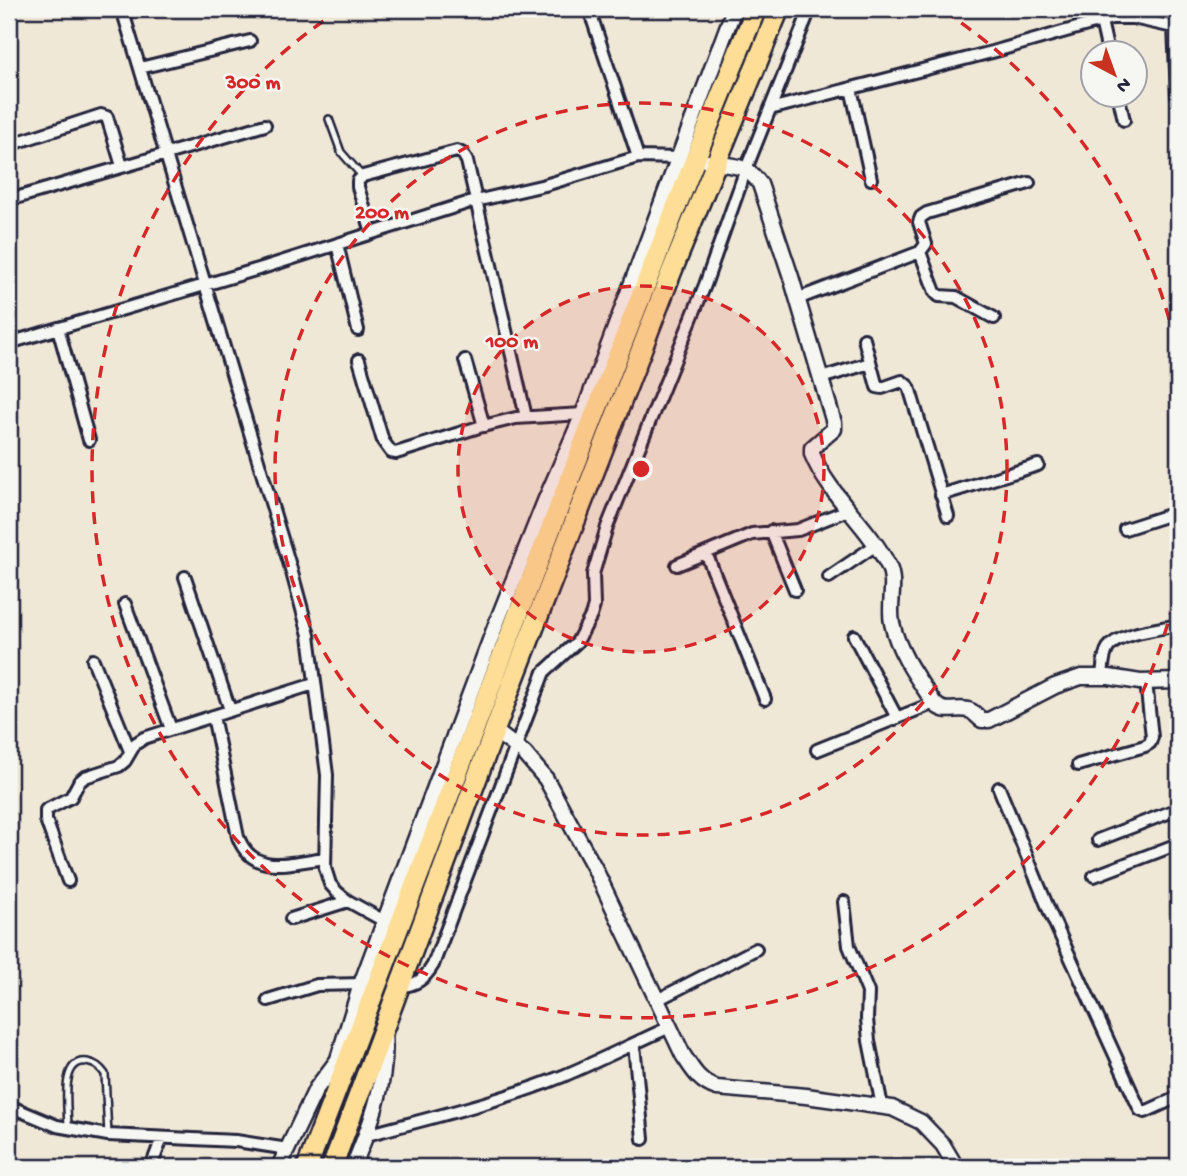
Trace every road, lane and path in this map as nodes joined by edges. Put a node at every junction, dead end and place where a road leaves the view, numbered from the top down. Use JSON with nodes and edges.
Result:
{"nodes":[{"id":1,"x":122,"y":9,"type":"edge"},
{"id":2,"x":589,"y":9,"type":"edge"},
{"id":3,"x":734,"y":9,"type":"edge"},
{"id":4,"x":756,"y":9,"type":"edge"},
{"id":5,"x":779,"y":9,"type":"edge"},
{"id":6,"x":810,"y":9,"type":"edge"},
{"id":7,"x":1101,"y":21,"type":"junction"},
{"id":8,"x":1176,"y":27,"type":"edge"},
{"id":9,"x":1105,"y":38,"type":"edge"},
{"id":10,"x":250,"y":41,"type":"dead end"},
{"id":11,"x":140,"y":68,"type":"junction"},
{"id":12,"x":851,"y":88,"type":"junction"},
{"id":13,"x":1177,"y":95,"type":"edge"},
{"id":14,"x":1121,"y":108,"type":"edge"},
{"id":15,"x":770,"y":109,"type":"junction"},
{"id":16,"x":329,"y":119,"type":"dead end"},
{"id":17,"x":1124,"y":120,"type":"dead end"},
{"id":18,"x":265,"y":125,"type":"dead end"},
{"id":19,"x":9,"y":145,"type":"edge"},
{"id":20,"x":166,"y":153,"type":"junction"},
{"id":21,"x":638,"y":157,"type":"junction"},
{"id":22,"x":687,"y":158,"type":"junction"},
{"id":23,"x":715,"y":163,"type":"junction"},
{"id":24,"x":122,"y":166,"type":"junction"},
{"id":25,"x":746,"y":169,"type":"junction"},
{"id":26,"x":363,"y":176,"type":"junction"},
{"id":27,"x":871,"y":179,"type":"dead end"},
{"id":28,"x":1029,"y":183,"type":"dead end"},
{"id":29,"x":9,"y":200,"type":"edge"},
{"id":30,"x":475,"y":201,"type":"junction"},
{"id":31,"x":372,"y":233,"type":"junction"},
{"id":32,"x":337,"y":244,"type":"junction"},
{"id":33,"x":919,"y":252,"type":"junction"},
{"id":34,"x":205,"y":283,"type":"junction"},
{"id":35,"x":797,"y":299,"type":"junction"},
{"id":36,"x":994,"y":318,"type":"dead end"},
{"id":37,"x":58,"y":328,"type":"junction"},
{"id":38,"x":358,"y":330,"type":"dead end"},
{"id":39,"x":864,"y":339,"type":"dead end"},
{"id":40,"x":9,"y":343,"type":"edge"},
{"id":41,"x":359,"y":360,"type":"dead end"},
{"id":42,"x":465,"y":360,"type":"dead end"},
{"id":43,"x":870,"y":363,"type":"junction"},
{"id":44,"x":821,"y":378,"type":"junction"},
{"id":45,"x":583,"y":414,"type":"junction"},
{"id":46,"x":526,"y":417,"type":"junction"},
{"id":47,"x":484,"y":425,"type":"junction"},
{"id":48,"x":89,"y":440,"type":"dead end"},
{"id":49,"x":1038,"y":465,"type":"dead end"},
{"id":50,"x":941,"y":495,"type":"junction"},
{"id":51,"x":848,"y":510,"type":"junction"},
{"id":52,"x":1178,"y":512,"type":"edge"},
{"id":53,"x":948,"y":516,"type":"dead end"},
{"id":54,"x":1125,"y":529,"type":"dead end"},
{"id":55,"x":771,"y":531,"type":"junction"},
{"id":56,"x":876,"y":545,"type":"junction"},
{"id":57,"x":706,"y":553,"type":"junction"},
{"id":58,"x":677,"y":565,"type":"dead end"},
{"id":59,"x":185,"y":577,"type":"dead end"},
{"id":60,"x":829,"y":577,"type":"dead end"},
{"id":61,"x":794,"y":590,"type":"dead end"},
{"id":62,"x":125,"y":604,"type":"dead end"},
{"id":63,"x":1178,"y":625,"type":"edge"},
{"id":64,"x":854,"y":636,"type":"dead end"},
{"id":65,"x":93,"y":660,"type":"dead end"},
{"id":66,"x":1102,"y":676,"type":"junction"},
{"id":67,"x":1178,"y":681,"type":"edge"},
{"id":68,"x":1146,"y":682,"type":"junction"},
{"id":69,"x":314,"y":684,"type":"junction"},
{"id":70,"x":765,"y":699,"type":"dead end"},
{"id":71,"x":934,"y":703,"type":"junction"},
{"id":72,"x":230,"y":710,"type":"junction"},
{"id":73,"x":213,"y":716,"type":"junction"},
{"id":74,"x":897,"y":718,"type":"junction"},
{"id":75,"x":171,"y":729,"type":"junction"},
{"id":76,"x":495,"y":732,"type":"junction"},
{"id":77,"x":516,"y":747,"type":"junction"},
{"id":78,"x":817,"y":750,"type":"dead end"},
{"id":79,"x":130,"y":751,"type":"junction"},
{"id":80,"x":1077,"y":765,"type":"dead end"},
{"id":81,"x":999,"y":788,"type":"dead end"},
{"id":82,"x":1178,"y":809,"type":"edge"},
{"id":83,"x":1098,"y":840,"type":"dead end"},
{"id":84,"x":1178,"y":844,"type":"edge"},
{"id":85,"x":325,"y":859,"type":"junction"},
{"id":86,"x":1094,"y":876,"type":"dead end"},
{"id":87,"x":68,"y":881,"type":"dead end"},
{"id":88,"x":348,"y":901,"type":"junction"},
{"id":89,"x":844,"y":902,"type":"dead end"},
{"id":90,"x":291,"y":919,"type":"dead end"},
{"id":91,"x":386,"y":922,"type":"junction"},
{"id":92,"x":756,"y":949,"type":"dead end"},
{"id":93,"x":361,"y":984,"type":"junction"},
{"id":94,"x":399,"y":987,"type":"junction"},
{"id":95,"x":268,"y":1000,"type":"dead end"},
{"id":96,"x":657,"y":1000,"type":"junction"},
{"id":97,"x":363,"y":1025,"type":"junction"},
{"id":98,"x":670,"y":1027,"type":"junction"},
{"id":99,"x":383,"y":1029,"type":"junction"},
{"id":100,"x":634,"y":1044,"type":"junction"},
{"id":101,"x":338,"y":1059,"type":"junction"},
{"id":102,"x":1178,"y":1097,"type":"edge"},
{"id":103,"x":9,"y":1106,"type":"edge"},
{"id":104,"x":883,"y":1107,"type":"junction"},
{"id":105,"x":68,"y":1128,"type":"junction"},
{"id":106,"x":108,"y":1135,"type":"junction"},
{"id":107,"x":367,"y":1135,"type":"junction"},
{"id":108,"x":162,"y":1138,"type":"junction"},
{"id":109,"x":643,"y":1139,"type":"dead end"},
{"id":110,"x":288,"y":1149,"type":"junction"},
{"id":111,"x":310,"y":1159,"type":"edge"},
{"id":112,"x":341,"y":1164,"type":"edge"},
{"id":113,"x":151,"y":1167,"type":"edge"},
{"id":114,"x":279,"y":1167,"type":"edge"},
{"id":115,"x":956,"y":1167,"type":"edge"}],
"edges":[{"from":1,"to":11,"type":"street"},
{"from":2,"to":21,"type":"street"},
{"from":3,"to":22,"type":"street"},
{"from":4,"to":22,"type":"highway"},
{"from":5,"to":23,"type":"highway"},
{"from":6,"to":15,"type":"street"},
{"from":7,"to":8,"type":"street"},
{"from":7,"to":9,"type":"street"},
{"from":7,"to":12,"type":"street"},
{"from":8,"to":13,"type":"street"},
{"from":10,"to":11,"type":"street"},
{"from":11,"to":20,"type":"street"},
{"from":12,"to":15,"type":"street"},
{"from":12,"to":27,"type":"street"},
{"from":14,"to":17,"type":"street"},
{"from":15,"to":25,"type":"street"},
{"from":16,"to":26,"type":"lane"},
{"from":18,"to":20,"type":"street"},
{"from":19,"to":24,"type":"street"},
{"from":20,"to":24,"type":"street"},
{"from":20,"to":34,"type":"street"},
{"from":21,"to":22,"type":"street"},
{"from":21,"to":30,"type":"street"},
{"from":22,"to":23,"type":"street"},
{"from":22,"to":45,"type":"street"},
{"from":22,"to":97,"type":"highway"},
{"from":23,"to":25,"type":"street"},
{"from":23,"to":76,"type":"highway"},
{"from":24,"to":29,"type":"street"},
{"from":25,"to":35,"type":"street"},
{"from":25,"to":77,"type":"street"},
{"from":26,"to":30,"type":"street"},
{"from":26,"to":31,"type":"street"},
{"from":28,"to":33,"type":"street"},
{"from":30,"to":31,"type":"street"},
{"from":30,"to":46,"type":"street"},
{"from":31,"to":32,"type":"street"},
{"from":32,"to":34,"type":"street"},
{"from":32,"to":38,"type":"street"},
{"from":33,"to":35,"type":"street"},
{"from":33,"to":36,"type":"street"},
{"from":34,"to":37,"type":"street"},
{"from":34,"to":69,"type":"street"},
{"from":35,"to":44,"type":"street"},
{"from":37,"to":40,"type":"street"},
{"from":37,"to":48,"type":"street"},
{"from":39,"to":43,"type":"street"},
{"from":41,"to":47,"type":"street"},
{"from":42,"to":47,"type":"street"},
{"from":43,"to":44,"type":"street"},
{"from":43,"to":50,"type":"street"},
{"from":44,"to":51,"type":"street"},
{"from":45,"to":46,"type":"street"},
{"from":45,"to":91,"type":"street"},
{"from":46,"to":47,"type":"street"},
{"from":49,"to":50,"type":"street"},
{"from":50,"to":53,"type":"street"},
{"from":51,"to":55,"type":"street"},
{"from":51,"to":56,"type":"street"},
{"from":52,"to":54,"type":"street"},
{"from":55,"to":57,"type":"street"},
{"from":55,"to":61,"type":"street"},
{"from":56,"to":60,"type":"street"},
{"from":56,"to":71,"type":"street"},
{"from":57,"to":58,"type":"street"},
{"from":57,"to":70,"type":"street"},
{"from":59,"to":72,"type":"street"},
{"from":62,"to":75,"type":"street"},
{"from":63,"to":66,"type":"street"},
{"from":64,"to":74,"type":"street"},
{"from":65,"to":79,"type":"street"},
{"from":66,"to":68,"type":"street"},
{"from":66,"to":71,"type":"street"},
{"from":67,"to":68,"type":"street"},
{"from":68,"to":80,"type":"street"},
{"from":69,"to":72,"type":"street"},
{"from":69,"to":85,"type":"street"},
{"from":71,"to":74,"type":"street"},
{"from":72,"to":73,"type":"street"},
{"from":73,"to":75,"type":"street"},
{"from":73,"to":85,"type":"street"},
{"from":74,"to":78,"type":"street"},
{"from":75,"to":79,"type":"street"},
{"from":76,"to":77,"type":"street"},
{"from":76,"to":94,"type":"highway"},
{"from":77,"to":94,"type":"street"},
{"from":77,"to":96,"type":"street"},
{"from":79,"to":87,"type":"street"},
{"from":81,"to":102,"type":"street"},
{"from":82,"to":83,"type":"street"},
{"from":84,"to":86,"type":"street"},
{"from":85,"to":88,"type":"street"},
{"from":88,"to":90,"type":"street"},
{"from":88,"to":91,"type":"street"},
{"from":89,"to":104,"type":"street"},
{"from":91,"to":93,"type":"street"},
{"from":92,"to":96,"type":"street"},
{"from":93,"to":95,"type":"street"},
{"from":93,"to":101,"type":"street"},
{"from":94,"to":99,"type":"highway"},
{"from":96,"to":98,"type":"street"},
{"from":97,"to":101,"type":"street"},
{"from":97,"to":111,"type":"highway"},
{"from":98,"to":100,"type":"street"},
{"from":98,"to":104,"type":"street"},
{"from":99,"to":107,"type":"street"},
{"from":99,"to":112,"type":"highway"},
{"from":100,"to":107,"type":"street"},
{"from":100,"to":109,"type":"street"},
{"from":101,"to":110,"type":"street"},
{"from":103,"to":105,"type":"street"},
{"from":104,"to":115,"type":"street"},
{"from":105,"to":106,"type":"street"},
{"from":105,"to":106,"type":"lane"},
{"from":106,"to":108,"type":"street"},
{"from":107,"to":112,"type":"street"},
{"from":108,"to":110,"type":"street"},
{"from":108,"to":113,"type":"street"},
{"from":110,"to":114,"type":"street"}]}
